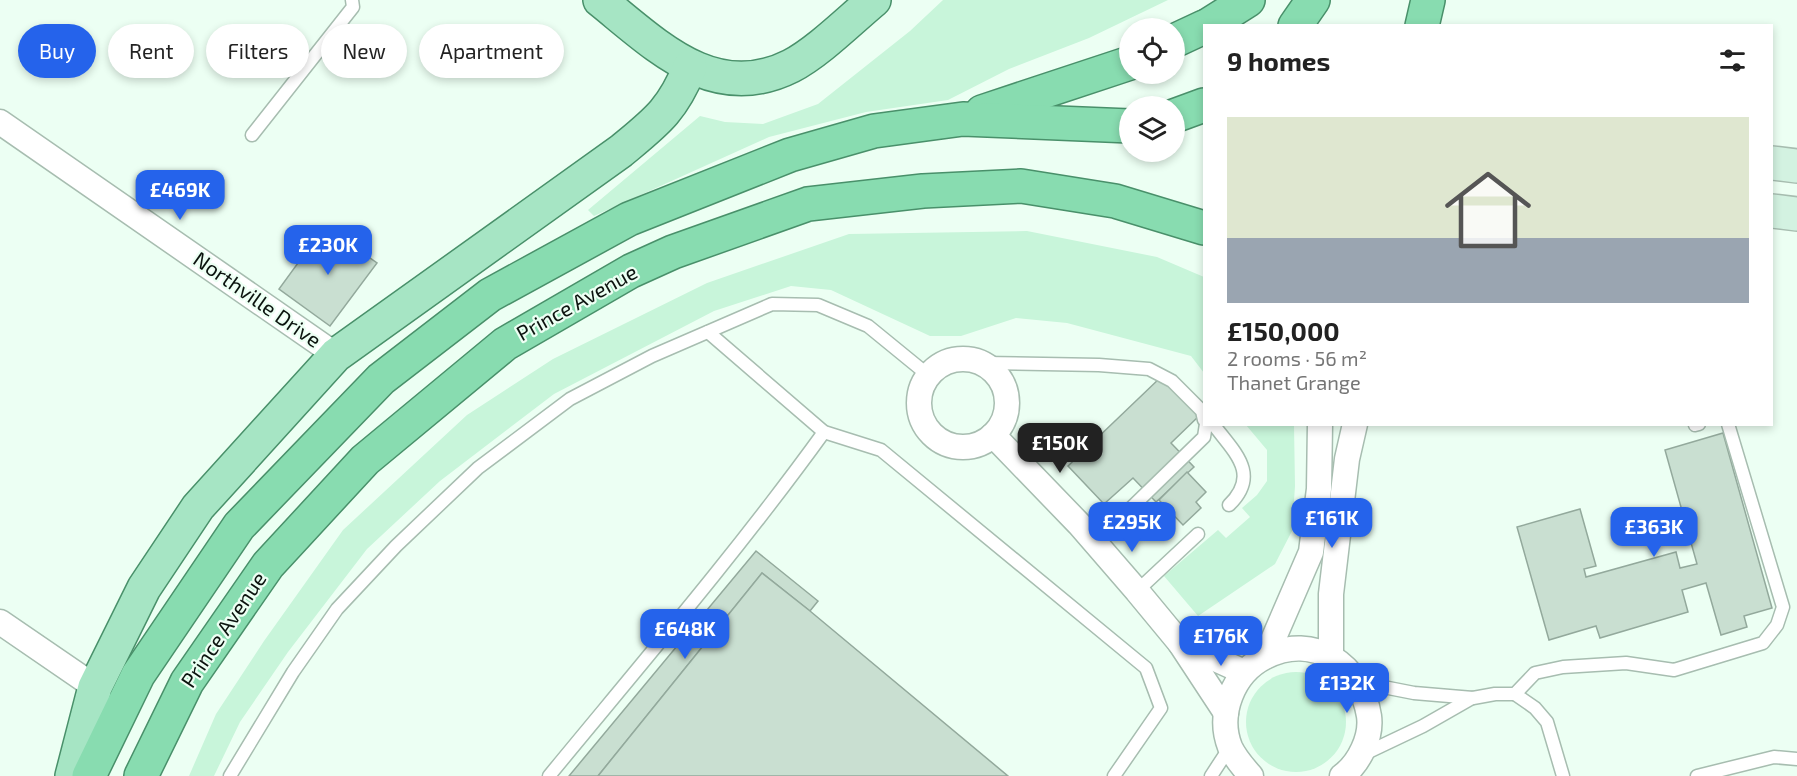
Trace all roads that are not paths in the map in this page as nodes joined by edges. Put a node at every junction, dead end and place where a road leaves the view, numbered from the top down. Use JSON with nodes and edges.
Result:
{"nodes":[{"id":1,"x":352,"y":0,"type":"edge"},
{"id":2,"x":600,"y":0,"type":"edge"},
{"id":3,"x":874,"y":0,"type":"edge"},
{"id":4,"x":1248,"y":0,"type":"edge"},
{"id":5,"x":1313,"y":0,"type":"edge"},
{"id":6,"x":1428,"y":0,"type":"edge"},
{"id":7,"x":1209,"y":24,"type":"edge"},
{"id":8,"x":1296,"y":24,"type":"edge"},
{"id":9,"x":1422,"y":24,"type":"edge"},
{"id":10,"x":1203,"y":27,"type":"edge"},
{"id":11,"x":1185,"y":36,"type":"edge"},
{"id":12,"x":690,"y":67,"type":"junction"},
{"id":13,"x":1119,"y":67,"type":"edge"},
{"id":14,"x":1203,"y":105,"type":"edge"},
{"id":15,"x":1185,"y":112,"type":"edge"},
{"id":16,"x":963,"y":119,"type":"junction"},
{"id":17,"x":0,"y":122,"type":"edge"},
{"id":18,"x":1119,"y":126,"type":"edge"},
{"id":19,"x":252,"y":135,"type":"dead end"},
{"id":20,"x":1773,"y":163,"type":"edge"},
{"id":21,"x":1797,"y":166,"type":"edge"},
{"id":22,"x":1773,"y":212,"type":"edge"},
{"id":23,"x":1797,"y":214,"type":"edge"},
{"id":24,"x":1203,"y":228,"type":"edge"},
{"id":25,"x":708,"y":332,"type":"junction"},
{"id":26,"x":336,"y":355,"type":"junction"},
{"id":27,"x":984,"y":363,"type":"junction"},
{"id":28,"x":928,"y":375,"type":"junction"},
{"id":29,"x":1203,"y":414,"type":"edge"},
{"id":30,"x":1206,"y":426,"type":"edge"},
{"id":31,"x":1214,"y":426,"type":"edge"},
{"id":32,"x":1320,"y":426,"type":"edge"},
{"id":33,"x":1355,"y":426,"type":"edge"},
{"id":34,"x":1729,"y":426,"type":"edge"},
{"id":35,"x":824,"y":432,"type":"junction"},
{"id":36,"x":993,"y":435,"type":"junction"},
{"id":37,"x":1228,"y":505,"type":"dead end"},
{"id":38,"x":1198,"y":534,"type":"dead end"},
{"id":39,"x":1095,"y":543,"type":"junction"},
{"id":40,"x":1137,"y":591,"type":"junction"},
{"id":41,"x":0,"y":622,"type":"edge"},
{"id":42,"x":1180,"y":643,"type":"junction"},
{"id":43,"x":1266,"y":656,"type":"junction"},
{"id":44,"x":1331,"y":657,"type":"junction"},
{"id":45,"x":1244,"y":672,"type":"junction"},
{"id":46,"x":1358,"y":682,"type":"junction"},
{"id":47,"x":95,"y":687,"type":"junction"},
{"id":48,"x":1515,"y":694,"type":"junction"},
{"id":49,"x":1473,"y":698,"type":"junction"},
{"id":50,"x":1226,"y":713,"type":"junction"},
{"id":51,"x":1230,"y":747,"type":"junction"},
{"id":52,"x":1360,"y":756,"type":"junction"},
{"id":53,"x":1797,"y":759,"type":"edge"},
{"id":54,"x":72,"y":776,"type":"edge"},
{"id":55,"x":89,"y":776,"type":"edge"},
{"id":56,"x":141,"y":776,"type":"edge"},
{"id":57,"x":230,"y":776,"type":"edge"},
{"id":58,"x":549,"y":776,"type":"edge"},
{"id":59,"x":1114,"y":776,"type":"edge"},
{"id":60,"x":1211,"y":776,"type":"edge"},
{"id":61,"x":1251,"y":776,"type":"edge"},
{"id":62,"x":1342,"y":776,"type":"edge"},
{"id":63,"x":1563,"y":776,"type":"edge"},
{"id":64,"x":1697,"y":776,"type":"edge"}],
"edges":[{"from":1,"to":19,"type":"lane"},
{"from":2,"to":12,"type":"main road"},
{"from":3,"to":12,"type":"main road"},
{"from":4,"to":7,"type":"highway"},
{"from":5,"to":8,"type":"highway"},
{"from":6,"to":9,"type":"highway"},
{"from":10,"to":11,"type":"highway"},
{"from":12,"to":26,"type":"main road"},
{"from":13,"to":16,"type":"highway"},
{"from":14,"to":15,"type":"highway"},
{"from":16,"to":18,"type":"highway"},
{"from":16,"to":55,"type":"highway"},
{"from":17,"to":26,"type":"street","name":"Northville Drive"},
{"from":20,"to":21,"type":"main road"},
{"from":22,"to":23,"type":"main road"},
{"from":24,"to":56,"type":"highway","name":"Prince Avenue"},
{"from":25,"to":28,"type":"lane"},
{"from":25,"to":35,"type":"lane"},
{"from":25,"to":57,"type":"lane"},
{"from":26,"to":47,"type":"main road"},
{"from":27,"to":28,"type":"street"},
{"from":27,"to":29,"type":"lane"},
{"from":27,"to":36,"type":"street"},
{"from":28,"to":36,"type":"street"},
{"from":30,"to":39,"type":"lane"},
{"from":31,"to":37,"type":"lane"},
{"from":32,"to":43,"type":"street"},
{"from":33,"to":44,"type":"street"},
{"from":34,"to":48,"type":"lane"},
{"from":35,"to":58,"type":"lane"},
{"from":35,"to":59,"type":"lane"},
{"from":36,"to":39,"type":"street"},
{"from":38,"to":40,"type":"lane"},
{"from":39,"to":40,"type":"street"},
{"from":40,"to":42,"type":"street"},
{"from":41,"to":47,"type":"street"},
{"from":42,"to":45,"type":"street"},
{"from":42,"to":50,"type":"street"},
{"from":43,"to":44,"type":"street"},
{"from":43,"to":45,"type":"street"},
{"from":44,"to":46,"type":"street"},
{"from":45,"to":50,"type":"street"},
{"from":46,"to":49,"type":"lane"},
{"from":46,"to":52,"type":"street"},
{"from":47,"to":54,"type":"main road"},
{"from":48,"to":49,"type":"lane"},
{"from":48,"to":63,"type":"lane"},
{"from":49,"to":52,"type":"lane"},
{"from":50,"to":51,"type":"street"},
{"from":51,"to":60,"type":"lane"},
{"from":51,"to":61,"type":"street"},
{"from":52,"to":62,"type":"street"},
{"from":53,"to":64,"type":"lane"}]}
